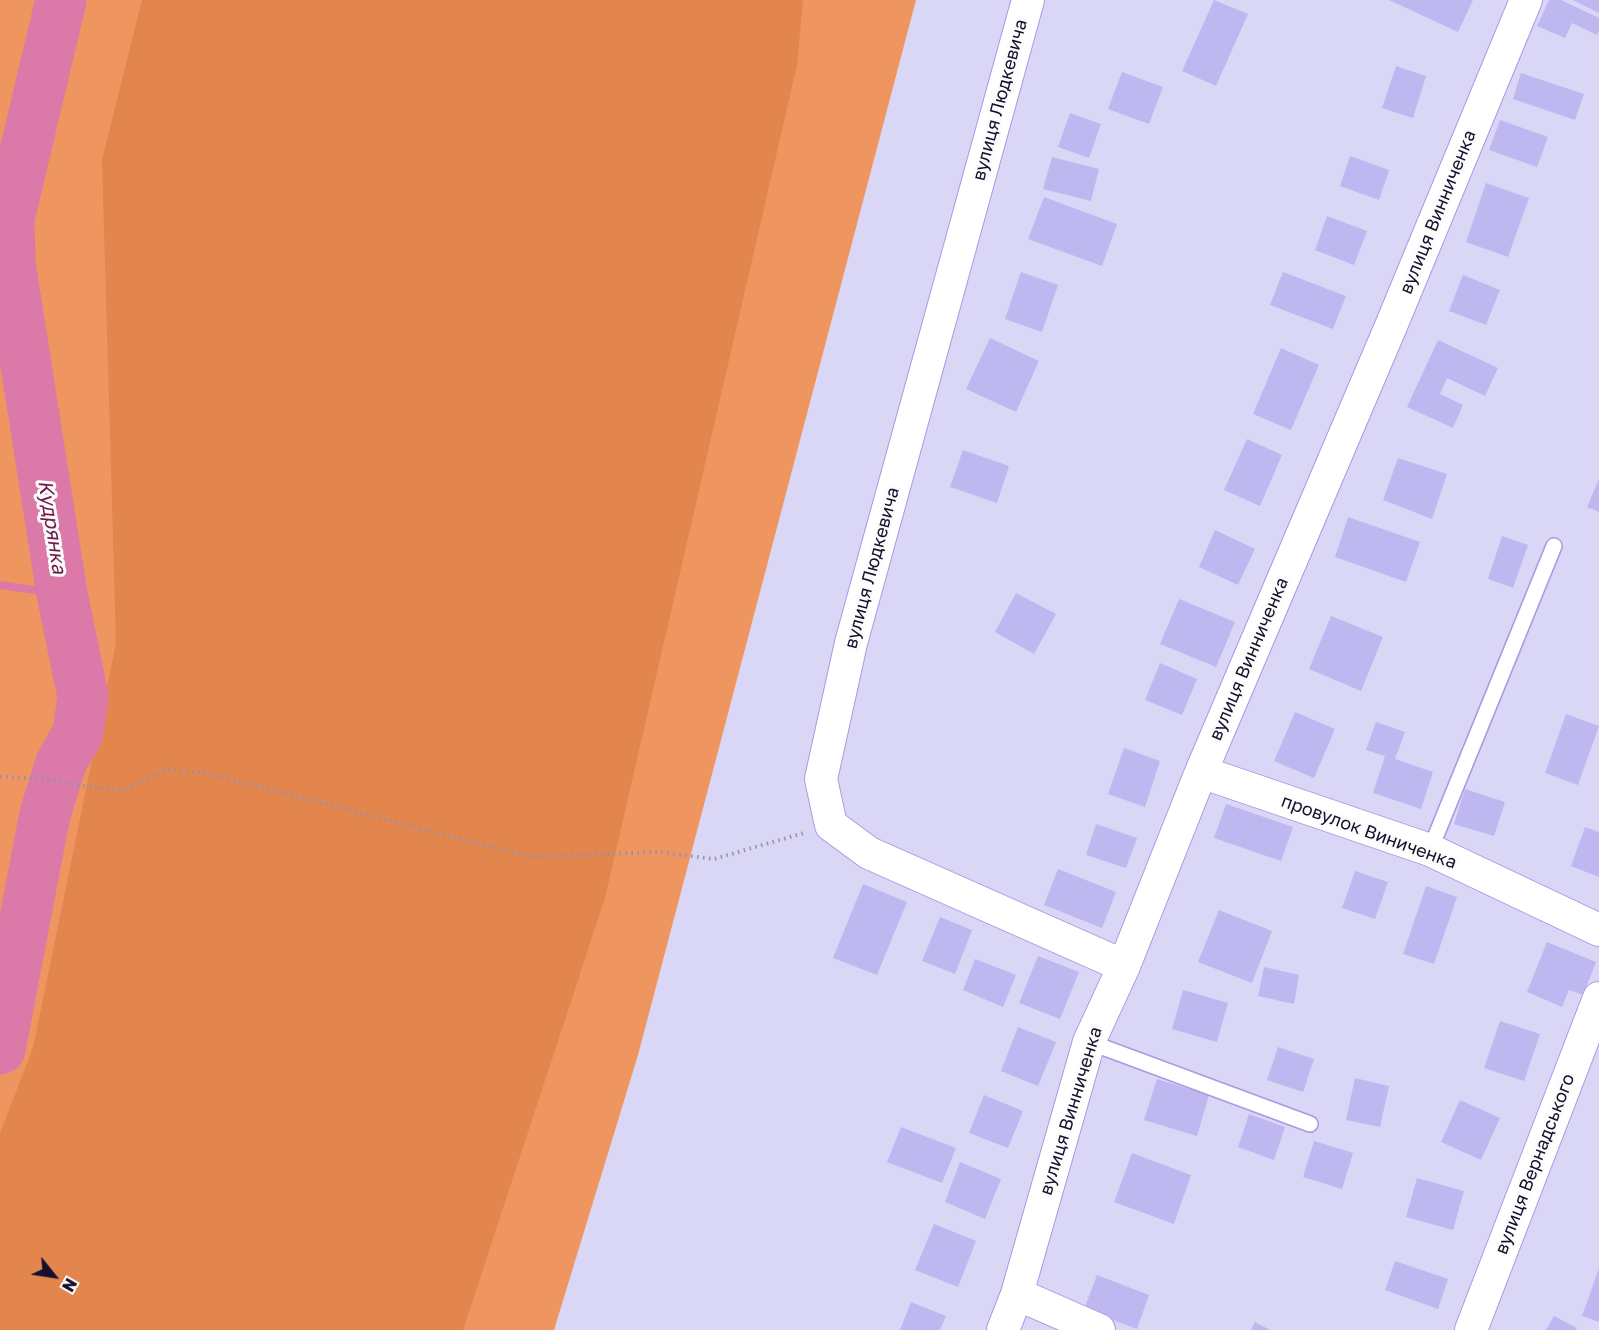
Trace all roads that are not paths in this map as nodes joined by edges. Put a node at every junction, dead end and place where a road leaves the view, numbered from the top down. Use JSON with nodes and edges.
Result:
{"nodes":[{"id":1,"x":1028,"y":0,"type":"edge"},
{"id":2,"x":1526,"y":0,"type":"edge"},
{"id":3,"x":1554,"y":546,"type":"dead end"},
{"id":4,"x":1200,"y":772,"type":"junction"},
{"id":5,"x":1430,"y":850,"type":"junction"},
{"id":6,"x":1599,"y":930,"type":"edge"},
{"id":7,"x":1124,"y":966,"type":"junction"},
{"id":8,"x":1599,"y":998,"type":"edge"},
{"id":9,"x":1089,"y":1042,"type":"junction"},
{"id":10,"x":1310,"y":1124,"type":"dead end"},
{"id":11,"x":1017,"y":1294,"type":"junction"},
{"id":12,"x":1004,"y":1330,"type":"edge"},
{"id":13,"x":1099,"y":1330,"type":"edge"},
{"id":14,"x":1471,"y":1330,"type":"edge"}],
"edges":[{"from":1,"to":7,"type":"street","name":"вулиця Людкевича"},
{"from":2,"to":4,"type":"street","name":"вулиця Винниченка"},
{"from":3,"to":5,"type":"lane"},
{"from":4,"to":5,"type":"street","name":"провулок Виниченка"},
{"from":4,"to":7,"type":"street","name":"вулиця Винниченка"},
{"from":5,"to":6,"type":"street","name":"провулок Виниченка"},
{"from":7,"to":9,"type":"street","name":"вулиця Винниченка"},
{"from":8,"to":14,"type":"street","name":"вулиця Вернадського"},
{"from":9,"to":10,"type":"lane"},
{"from":9,"to":11,"type":"street","name":"вулиця Винниченка"},
{"from":11,"to":12,"type":"street","name":"вулиця Винниченка"},
{"from":11,"to":13,"type":"street"}]}
